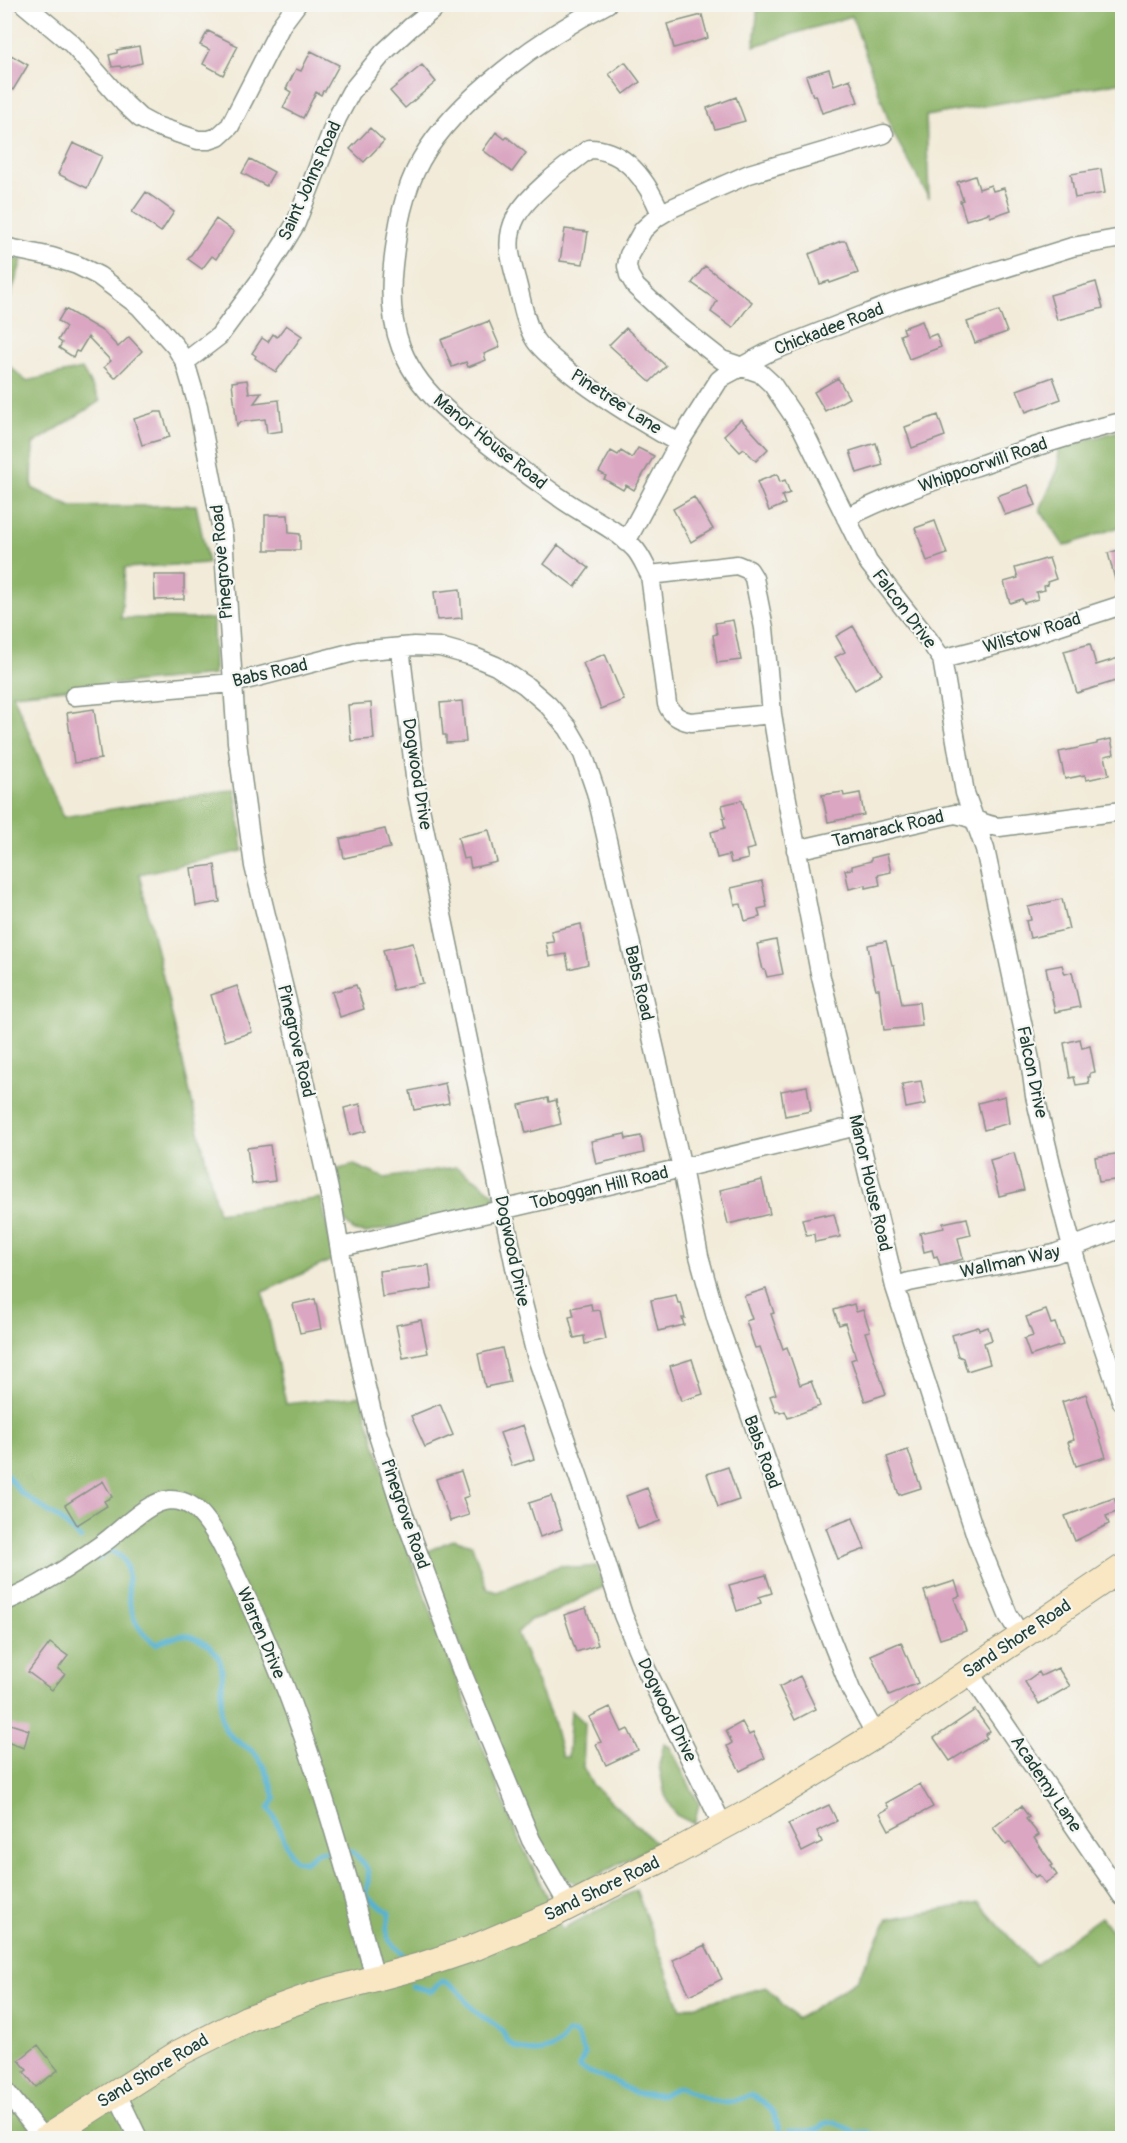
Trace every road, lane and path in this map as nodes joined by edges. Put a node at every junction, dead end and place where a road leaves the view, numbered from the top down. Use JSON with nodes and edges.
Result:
{"nodes":[{"id":1,"x":24,"y":4,"type":"edge"},
{"id":2,"x":297,"y":4,"type":"edge"},
{"id":3,"x":441,"y":4,"type":"edge"},
{"id":4,"x":607,"y":4,"type":"edge"},
{"id":5,"x":884,"y":134,"type":"dead end"},
{"id":6,"x":661,"y":214,"type":"junction"},
{"id":7,"x":1122,"y":238,"type":"edge"},
{"id":8,"x":4,"y":247,"type":"edge"},
{"id":9,"x":185,"y":362,"type":"junction"},
{"id":10,"x":741,"y":366,"type":"junction"},
{"id":11,"x":1122,"y":422,"type":"edge"},
{"id":12,"x":679,"y":443,"type":"junction"},
{"id":13,"x":846,"y":518,"type":"junction"},
{"id":14,"x":626,"y":542,"type":"junction"},
{"id":15,"x":650,"y":575,"type":"junction"},
{"id":16,"x":1122,"y":605,"type":"edge"},
{"id":17,"x":400,"y":647,"type":"junction"},
{"id":18,"x":942,"y":659,"type":"junction"},
{"id":19,"x":234,"y":683,"type":"junction"},
{"id":20,"x":74,"y":696,"type":"dead end"},
{"id":21,"x":772,"y":714,"type":"junction"},
{"id":22,"x":1122,"y":811,"type":"edge"},
{"id":23,"x":975,"y":820,"type":"junction"},
{"id":24,"x":796,"y":850,"type":"junction"},
{"id":25,"x":857,"y":1125,"type":"junction"},
{"id":26,"x":682,"y":1168,"type":"junction"},
{"id":27,"x":504,"y":1210,"type":"junction"},
{"id":28,"x":1122,"y":1228,"type":"edge"},
{"id":29,"x":341,"y":1247,"type":"junction"},
{"id":30,"x":1072,"y":1248,"type":"junction"},
{"id":31,"x":895,"y":1287,"type":"junction"},
{"id":32,"x":1122,"y":1402,"type":"edge"},
{"id":33,"x":1122,"y":1568,"type":"edge"},
{"id":34,"x":4,"y":1602,"type":"edge"},
{"id":35,"x":1021,"y":1636,"type":"junction"},
{"id":36,"x":969,"y":1672,"type":"junction"},
{"id":37,"x":876,"y":1735,"type":"junction"},
{"id":38,"x":723,"y":1826,"type":"junction"},
{"id":39,"x":1122,"y":1896,"type":"edge"},
{"id":40,"x":569,"y":1906,"type":"junction"},
{"id":41,"x":375,"y":1978,"type":"junction"},
{"id":42,"x":4,"y":2089,"type":"edge"},
{"id":43,"x":116,"y":2092,"type":"junction"},
{"id":44,"x":44,"y":2139,"type":"edge"},
{"id":45,"x":138,"y":2139,"type":"edge"}],
"edges":[{"from":1,"to":2,"type":"street"},
{"from":3,"to":9,"type":"street","name":"Saint Johns Road"},
{"from":4,"to":14,"type":"street","name":"Manor House Road"},
{"from":5,"to":6,"type":"street","name":"Falcon Drive"},
{"from":6,"to":10,"type":"street","name":"Falcon Drive"},
{"from":6,"to":12,"type":"street","name":"Pinetree Lane"},
{"from":7,"to":10,"type":"street","name":"Chickadee Road"},
{"from":8,"to":9,"type":"street","name":"Pinegrove Road"},
{"from":9,"to":19,"type":"street","name":"Pinegrove Road"},
{"from":10,"to":12,"type":"street","name":"Chickadee Road"},
{"from":10,"to":13,"type":"street","name":"Falcon Drive"},
{"from":11,"to":13,"type":"street","name":"Whippoorwill Road"},
{"from":12,"to":14,"type":"street","name":"Chickadee Road"},
{"from":13,"to":18,"type":"street","name":"Falcon Drive"},
{"from":14,"to":15,"type":"street","name":"Manor House Road"},
{"from":15,"to":21,"type":"street","name":"Manor House Road"},
{"from":15,"to":21,"type":"street","name":"Manor House Road"},
{"from":16,"to":18,"type":"street","name":"Wilstow Road"},
{"from":17,"to":19,"type":"street","name":"Babs Road"},
{"from":17,"to":26,"type":"street","name":"Babs Road"},
{"from":17,"to":27,"type":"street","name":"Dogwood Drive"},
{"from":18,"to":23,"type":"street","name":"Falcon Drive"},
{"from":19,"to":20,"type":"street","name":"Babs Road"},
{"from":19,"to":29,"type":"street","name":"Pinegrove Road"},
{"from":21,"to":24,"type":"street","name":"Manor House Road"},
{"from":22,"to":23,"type":"street","name":"Tamarack Road"},
{"from":23,"to":24,"type":"street","name":"Tamarack Road"},
{"from":23,"to":30,"type":"street","name":"Falcon Drive"},
{"from":24,"to":25,"type":"street","name":"Manor House Road"},
{"from":25,"to":26,"type":"street","name":"Toboggan Hill Road"},
{"from":25,"to":31,"type":"street","name":"Manor House Road"},
{"from":26,"to":27,"type":"street","name":"Toboggan Hill Road"},
{"from":26,"to":37,"type":"street","name":"Babs Road"},
{"from":27,"to":29,"type":"street","name":"Toboggan Hill Road"},
{"from":27,"to":38,"type":"street","name":"Dogwood Drive"},
{"from":28,"to":30,"type":"street","name":"Wallman Way"},
{"from":29,"to":40,"type":"street","name":"Pinegrove Road"},
{"from":30,"to":31,"type":"street","name":"Wallman Way"},
{"from":30,"to":32,"type":"street","name":"Falcon Drive"},
{"from":31,"to":35,"type":"street","name":"Manor House Road"},
{"from":33,"to":35,"type":"street","name":"Sand Shore Road"},
{"from":34,"to":41,"type":"street","name":"Warren Drive"},
{"from":35,"to":36,"type":"street","name":"Sand Shore Road"},
{"from":36,"to":37,"type":"street","name":"Sand Shore Road"},
{"from":36,"to":39,"type":"street","name":"Academy Lane"},
{"from":37,"to":38,"type":"street","name":"Sand Shore Road"},
{"from":38,"to":40,"type":"street","name":"Sand Shore Road"},
{"from":40,"to":41,"type":"street","name":"Sand Shore Road"},
{"from":41,"to":43,"type":"street","name":"Sand Shore Road"},
{"from":42,"to":44,"type":"street"},
{"from":43,"to":44,"type":"street","name":"Sand Shore Road"},
{"from":43,"to":45,"type":"street"}]}
